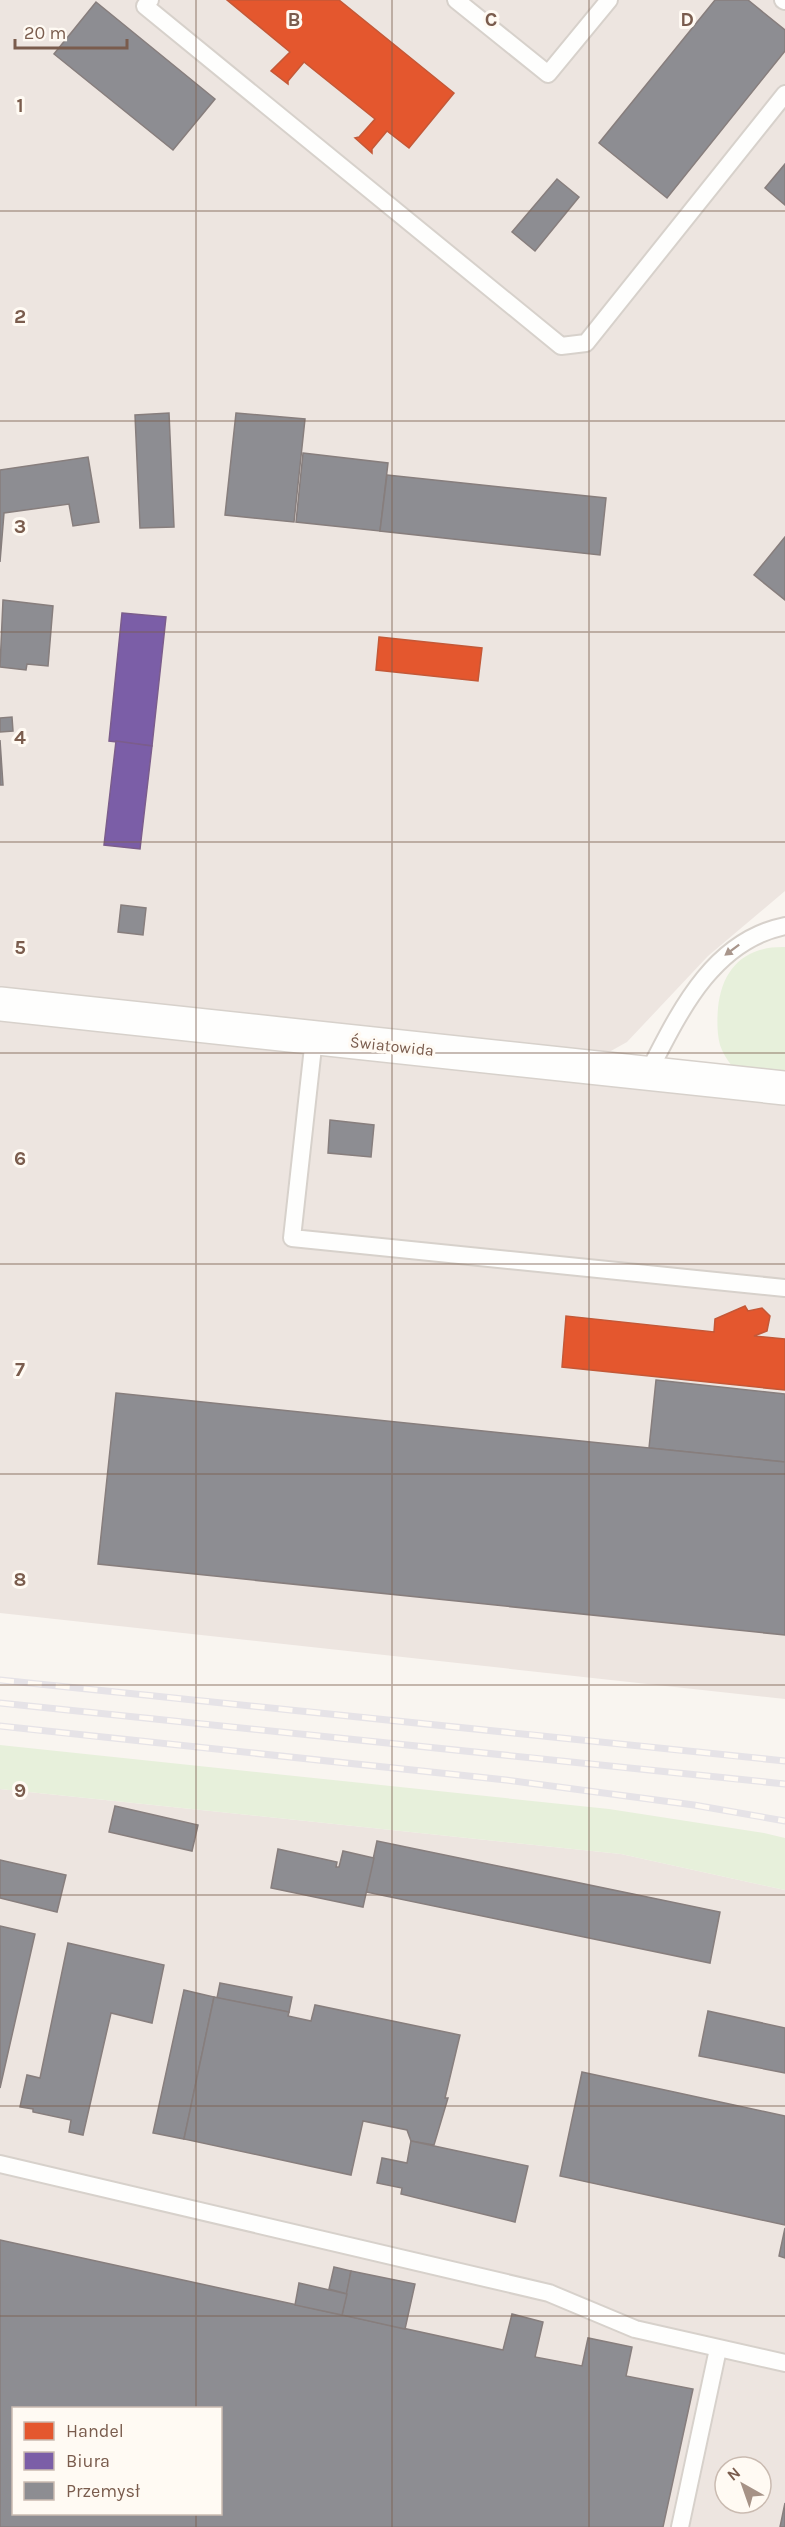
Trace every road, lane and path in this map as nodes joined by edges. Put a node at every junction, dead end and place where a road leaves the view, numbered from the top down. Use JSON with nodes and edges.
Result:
{"nodes":[{"id":1,"x":150,"y":0,"type":"edge"},
{"id":2,"x":456,"y":0,"type":"edge"},
{"id":3,"x":609,"y":0,"type":"edge"},
{"id":4,"x":785,"y":94,"type":"edge"},
{"id":5,"x":785,"y":926,"type":"edge"},
{"id":6,"x":0,"y":1004,"type":"edge"},
{"id":7,"x":314,"y":1038,"type":"junction"},
{"id":8,"x":648,"y":1073,"type":"junction"},
{"id":9,"x":785,"y":1088,"type":"edge"},
{"id":10,"x":785,"y":1288,"type":"edge"},
{"id":11,"x":0,"y":2164,"type":"edge"},
{"id":12,"x":718,"y":2349,"type":"junction"},
{"id":13,"x":785,"y":2362,"type":"edge"},
{"id":14,"x":680,"y":2527,"type":"edge"}],
"edges":[{"from":1,"to":4,"type":"lane"},
{"from":2,"to":3,"type":"lane"},
{"from":5,"to":8,"type":"lane","one_way":true},
{"from":6,"to":7,"type":"street","name":"Światowida"},
{"from":7,"to":8,"type":"street","name":"Światowida"},
{"from":7,"to":10,"type":"lane"},
{"from":8,"to":9,"type":"street","name":"Światowida"},
{"from":11,"to":12,"type":"lane"},
{"from":12,"to":13,"type":"lane"},
{"from":12,"to":14,"type":"lane"}]}
